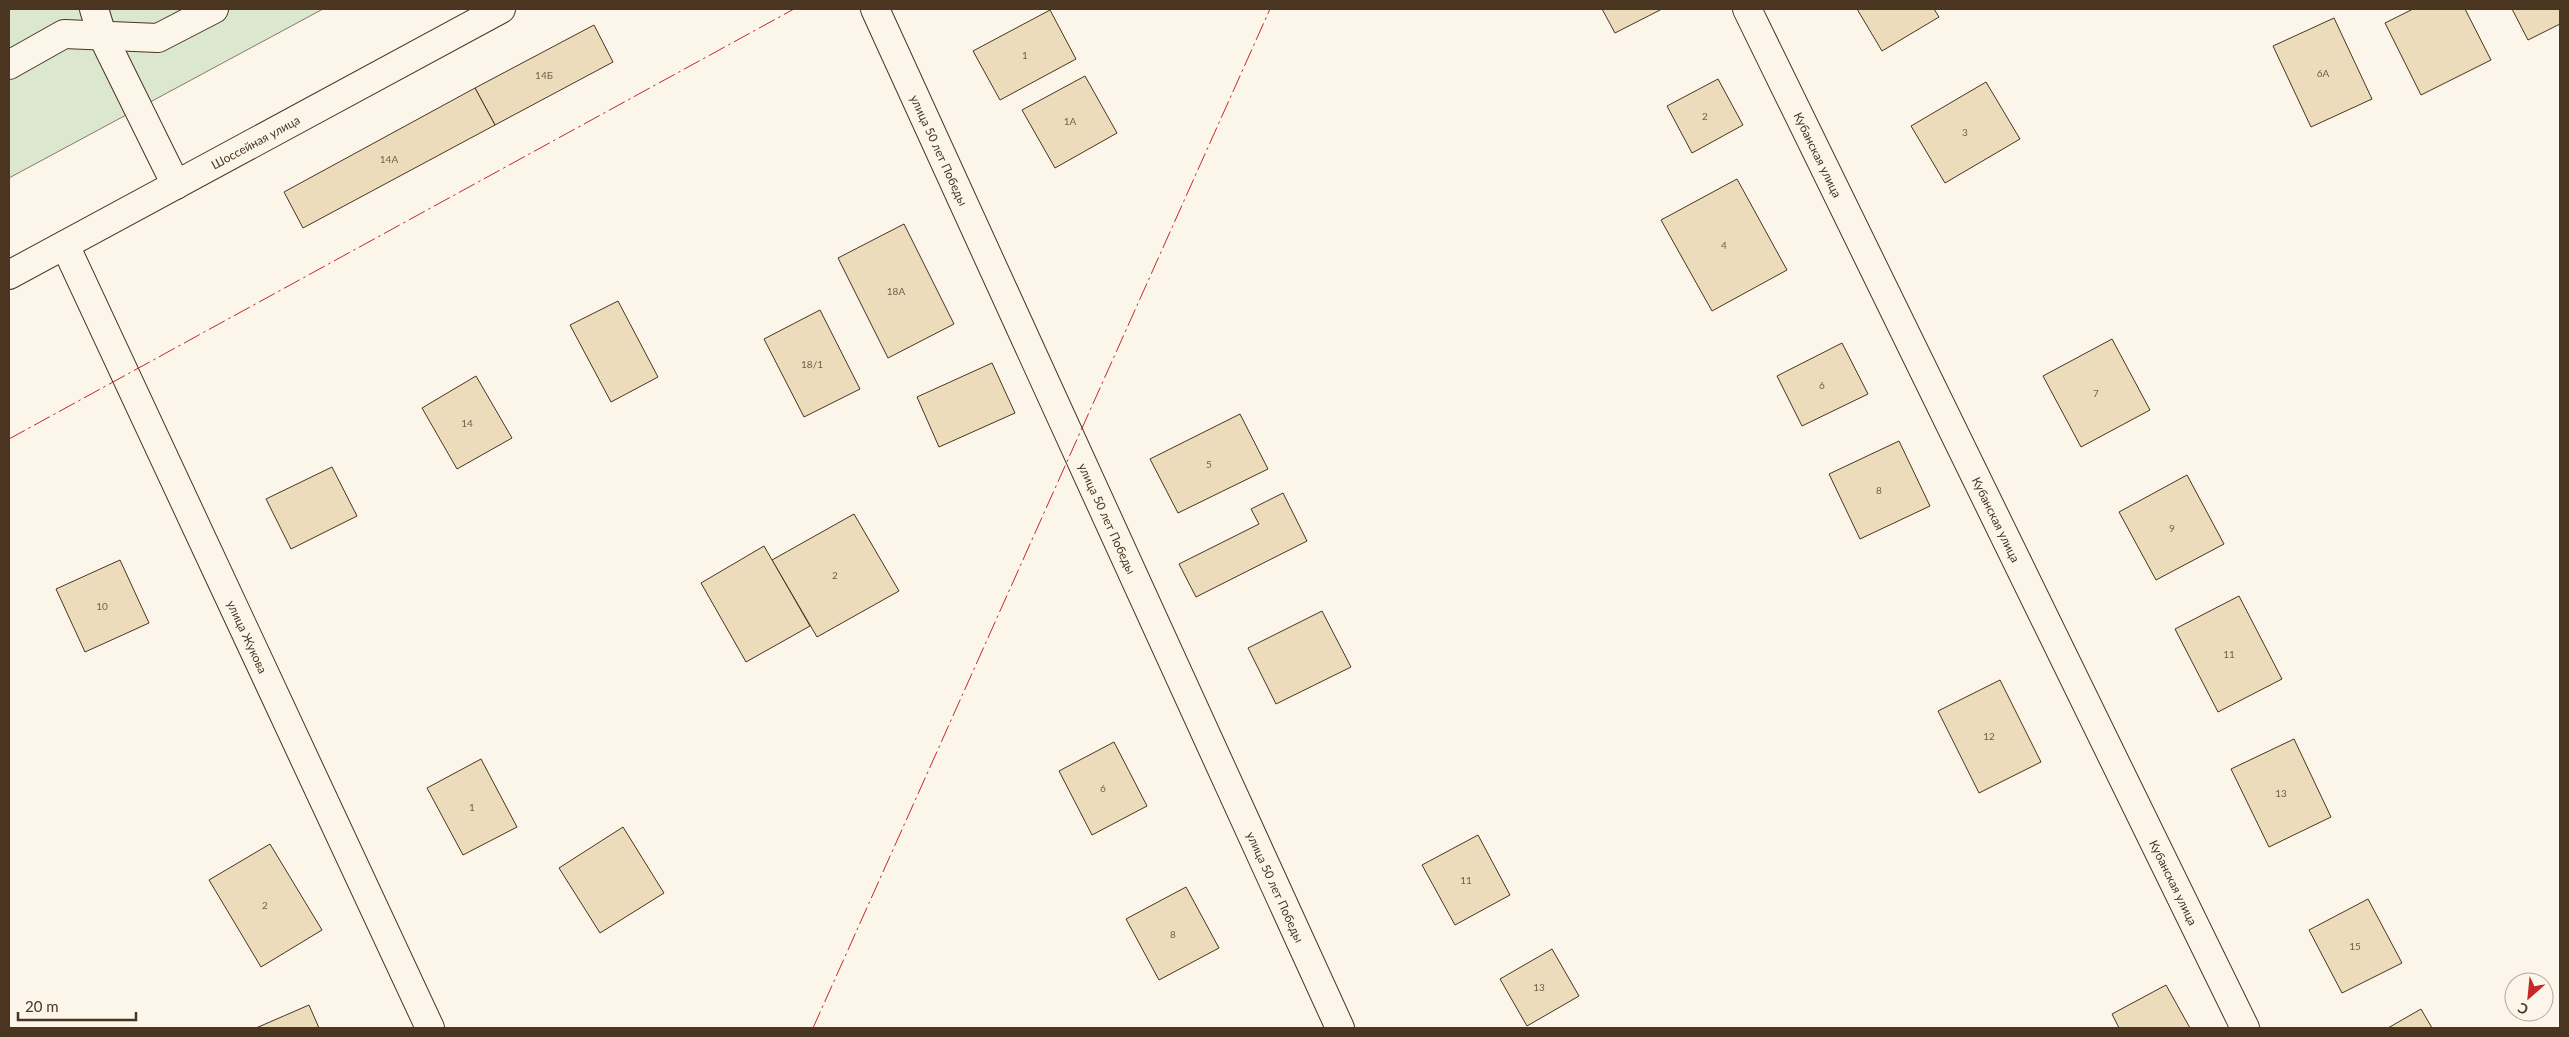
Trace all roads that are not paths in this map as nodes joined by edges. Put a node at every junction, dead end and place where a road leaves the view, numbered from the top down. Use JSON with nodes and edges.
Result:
{"nodes":[{"id":1,"x":94,"y":9,"type":"edge"},
{"id":2,"x":214,"y":9,"type":"edge"},
{"id":3,"x":501,"y":9,"type":"edge"},
{"id":4,"x":875,"y":9,"type":"edge"},
{"id":5,"x":1747,"y":9,"type":"edge"},
{"id":6,"x":102,"y":35,"type":"junction"},
{"id":7,"x":9,"y":64,"type":"edge"},
{"id":8,"x":176,"y":184,"type":"junction"},
{"id":9,"x":65,"y":245,"type":"junction"},
{"id":10,"x":9,"y":275,"type":"edge"},
{"id":11,"x":430,"y":1028,"type":"edge"},
{"id":12,"x":1340,"y":1028,"type":"edge"},
{"id":13,"x":2245,"y":1028,"type":"edge"}],
"edges":[{"from":1,"to":6,"type":"street"},
{"from":2,"to":6,"type":"street"},
{"from":3,"to":8,"type":"street","name":"Шоссейная улица"},
{"from":4,"to":12,"type":"street","name":"улица 50 лет Победы"},
{"from":5,"to":13,"type":"street","name":"Кубанская улица"},
{"from":6,"to":7,"type":"street"},
{"from":6,"to":8,"type":"street"},
{"from":8,"to":9,"type":"street","name":"Шоссейная улица"},
{"from":9,"to":10,"type":"street","name":"Шоссейная улица"},
{"from":9,"to":11,"type":"street","name":"улица Жукова"}]}
